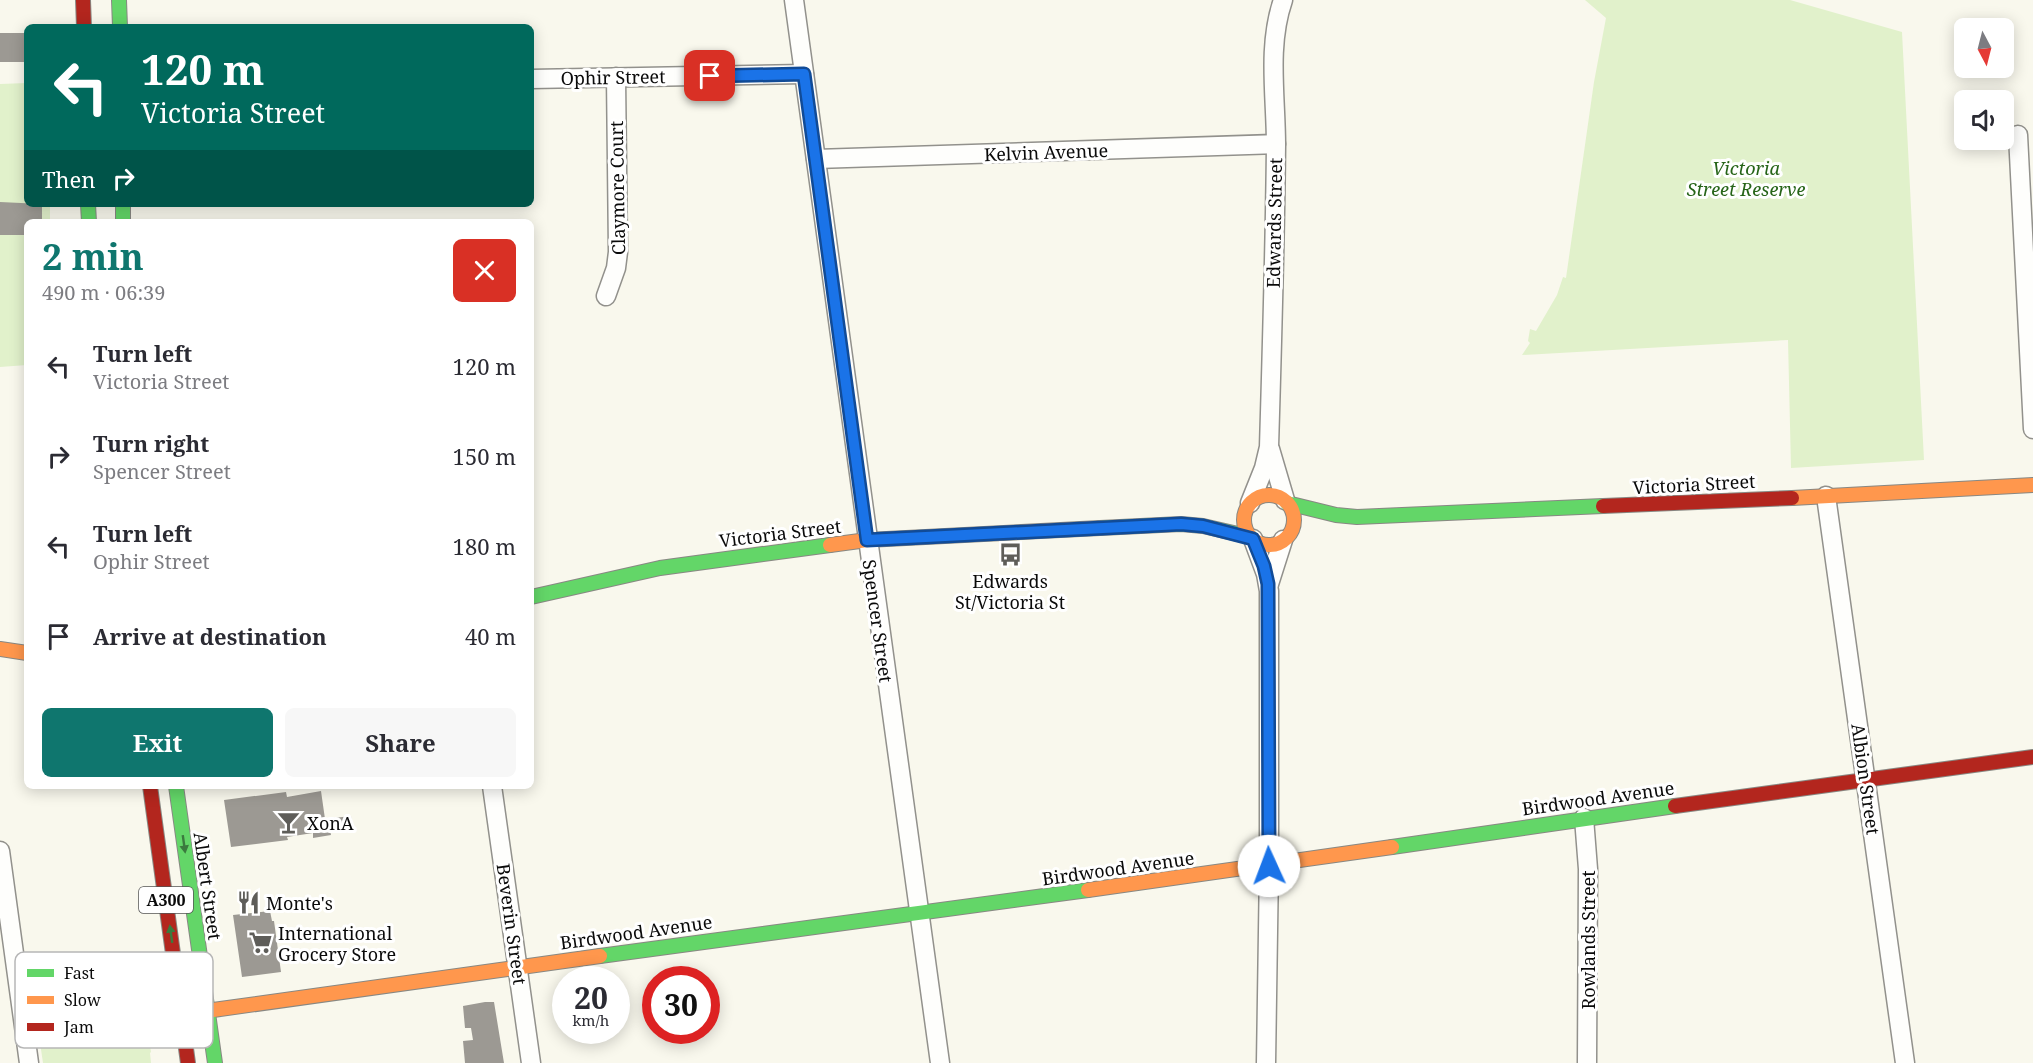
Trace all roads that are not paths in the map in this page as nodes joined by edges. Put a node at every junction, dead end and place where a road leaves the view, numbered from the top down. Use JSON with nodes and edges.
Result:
{"nodes":[{"id":1,"x":83,"y":0,"type":"edge"},
{"id":2,"x":119,"y":0,"type":"edge"},
{"id":3,"x":794,"y":0,"type":"edge"},
{"id":4,"x":1283,"y":0,"type":"edge"},
{"id":5,"x":84,"y":24,"type":"edge"},
{"id":6,"x":120,"y":24,"type":"edge"},
{"id":7,"x":804,"y":74,"type":"junction"},
{"id":8,"x":615,"y":77,"type":"junction"},
{"id":9,"x":534,"y":79,"type":"edge"},
{"id":10,"x":2018,"y":135,"type":"edge"},
{"id":11,"x":1276,"y":144,"type":"junction"},
{"id":12,"x":816,"y":159,"type":"junction"},
{"id":13,"x":606,"y":296,"type":"dead end"},
{"id":14,"x":2033,"y":429,"type":"edge"},
{"id":15,"x":1269,"y":447,"type":"junction"},
{"id":16,"x":2033,"y":484,"type":"edge"},
{"id":17,"x":1826,"y":496,"type":"junction"},
{"id":18,"x":1286,"y":502,"type":"junction"},
{"id":19,"x":1250,"y":504,"type":"junction"},
{"id":20,"x":1357,"y":517,"type":"junction"},
{"id":21,"x":1181,"y":524,"type":"junction"},
{"id":22,"x":1252,"y":538,"type":"junction"},
{"id":23,"x":1284,"y":539,"type":"junction"},
{"id":24,"x":867,"y":540,"type":"junction"},
{"id":25,"x":1269,"y":591,"type":"junction"},
{"id":26,"x":534,"y":596,"type":"edge"},
{"id":27,"x":24,"y":648,"type":"edge"},
{"id":28,"x":0,"y":649,"type":"edge"},
{"id":29,"x":24,"y":653,"type":"edge"},
{"id":30,"x":2033,"y":757,"type":"edge"},
{"id":31,"x":1866,"y":779,"type":"junction"},
{"id":32,"x":150,"y":789,"type":"edge"},
{"id":33,"x":176,"y":789,"type":"edge"},
{"id":34,"x":492,"y":789,"type":"edge"},
{"id":35,"x":1584,"y":818,"type":"junction"},
{"id":36,"x":0,"y":851,"type":"edge"},
{"id":37,"x":1269,"y":866,"type":"junction"},
{"id":38,"x":920,"y":912,"type":"junction"},
{"id":39,"x":173,"y":952,"type":"edge"},
{"id":40,"x":199,"y":952,"type":"edge"},
{"id":41,"x":15,"y":961,"type":"edge"},
{"id":42,"x":517,"y":967,"type":"junction"},
{"id":43,"x":213,"y":1010,"type":"edge"},
{"id":44,"x":27,"y":1048,"type":"edge"},
{"id":45,"x":187,"y":1048,"type":"edge"},
{"id":46,"x":213,"y":1048,"type":"edge"},
{"id":47,"x":29,"y":1063,"type":"edge"},
{"id":48,"x":189,"y":1063,"type":"edge"},
{"id":49,"x":215,"y":1063,"type":"edge"},
{"id":50,"x":531,"y":1063,"type":"edge"},
{"id":51,"x":940,"y":1063,"type":"edge"},
{"id":52,"x":1266,"y":1063,"type":"edge"},
{"id":53,"x":1587,"y":1063,"type":"edge"},
{"id":54,"x":1905,"y":1063,"type":"edge"}],
"edges":[{"from":1,"to":5,"type":"main road"},
{"from":2,"to":6,"type":"main road"},
{"from":3,"to":7,"type":"street","name":"Spencer Street"},
{"from":4,"to":11,"type":"street","name":"Edwards Street"},
{"from":7,"to":8,"type":"street","name":"Ophir Street"},
{"from":7,"to":12,"type":"street","name":"Spencer Street"},
{"from":8,"to":9,"type":"street","name":"Ophir Street"},
{"from":8,"to":13,"type":"street","name":"Claymore Court"},
{"from":10,"to":14,"type":"street"},
{"from":11,"to":12,"type":"street","name":"Kelvin Avenue"},
{"from":11,"to":15,"type":"street","name":"Edwards Street"},
{"from":12,"to":24,"type":"street","name":"Spencer Street"},
{"from":15,"to":18,"type":"street","name":"Edwards Street"},
{"from":15,"to":19,"type":"street","name":"Edwards Street"},
{"from":16,"to":17,"type":"main road","name":"Victoria Street"},
{"from":17,"to":20,"type":"main road","name":"Victoria Street"},
{"from":17,"to":31,"type":"street","name":"Albion Street"},
{"from":18,"to":19,"type":"main road"},
{"from":18,"to":20,"type":"main road","name":"Victoria Street"},
{"from":18,"to":23,"type":"main road"},
{"from":19,"to":21,"type":"main road","name":"Victoria Street"},
{"from":19,"to":22,"type":"main road"},
{"from":20,"to":23,"type":"main road","name":"Victoria Street"},
{"from":21,"to":22,"type":"main road","name":"Victoria Street"},
{"from":21,"to":24,"type":"main road","name":"Victoria Street"},
{"from":22,"to":23,"type":"main road"},
{"from":22,"to":25,"type":"street"},
{"from":23,"to":25,"type":"street"},
{"from":24,"to":26,"type":"main road","name":"Victoria Street"},
{"from":24,"to":38,"type":"street","name":"Spencer Street"},
{"from":25,"to":37,"type":"street"},
{"from":27,"to":28,"type":"main road"},
{"from":28,"to":29,"type":"main road"},
{"from":30,"to":31,"type":"main road","name":"Birdwood Avenue"},
{"from":31,"to":35,"type":"main road","name":"Birdwood Avenue"},
{"from":31,"to":54,"type":"street","name":"Albion Street"},
{"from":39,"to":32,"type":"main road","number":"A300","one_way":true},
{"from":33,"to":40,"type":"main road","name":"Albert Street","number":"A300","one_way":true},
{"from":34,"to":42,"type":"street","name":"Beverin Street"},
{"from":35,"to":37,"type":"main road","name":"Birdwood Avenue"},
{"from":35,"to":53,"type":"street","name":"Rowlands Street"},
{"from":36,"to":41,"type":"street"},
{"from":37,"to":38,"type":"main road","name":"Birdwood Avenue"},
{"from":37,"to":52,"type":"street"},
{"from":38,"to":42,"type":"main road","name":"Birdwood Avenue"},
{"from":38,"to":51,"type":"street","name":"Spencer Street"},
{"from":42,"to":43,"type":"main road","name":"Birdwood Avenue"},
{"from":42,"to":50,"type":"street","name":"Beverin Street"},
{"from":44,"to":47,"type":"street"},
{"from":48,"to":45,"type":"main road","number":"A300","one_way":true},
{"from":46,"to":49,"type":"main road","name":"Albert Street","number":"A300"}]}
